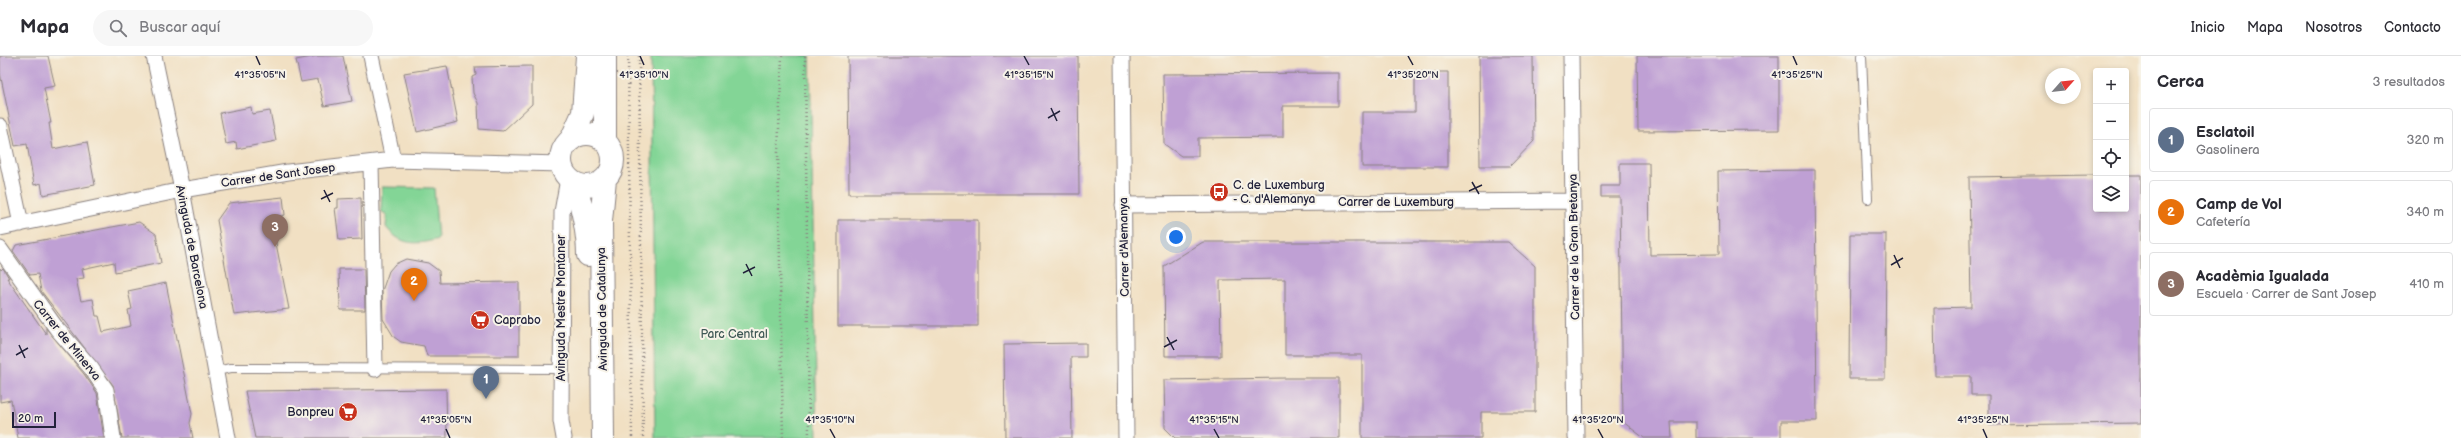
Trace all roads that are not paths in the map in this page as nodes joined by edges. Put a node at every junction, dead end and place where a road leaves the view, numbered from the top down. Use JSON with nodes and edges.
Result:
{"nodes":[{"id":1,"x":154,"y":56,"type":"edge"},
{"id":2,"x":371,"y":56,"type":"edge"},
{"id":3,"x":576,"y":56,"type":"edge"},
{"id":4,"x":587,"y":56,"type":"edge"},
{"id":5,"x":605,"y":56,"type":"edge"},
{"id":6,"x":1122,"y":56,"type":"edge"},
{"id":7,"x":1571,"y":56,"type":"edge"},
{"id":8,"x":1862,"y":56,"type":"edge"},
{"id":9,"x":586,"y":82,"type":"junction"},
{"id":10,"x":0,"y":126,"type":"edge"},
{"id":11,"x":571,"y":140,"type":"junction"},
{"id":12,"x":605,"y":142,"type":"junction"},
{"id":13,"x":393,"y":160,"type":"junction"},
{"id":14,"x":371,"y":163,"type":"junction"},
{"id":15,"x":568,"y":175,"type":"junction"},
{"id":16,"x":605,"y":179,"type":"junction"},
{"id":17,"x":182,"y":190,"type":"junction"},
{"id":18,"x":1868,"y":199,"type":"dead end"},
{"id":19,"x":1573,"y":201,"type":"junction"},
{"id":20,"x":1123,"y":205,"type":"junction"},
{"id":21,"x":21,"y":224,"type":"junction"},
{"id":22,"x":0,"y":228,"type":"edge"},
{"id":23,"x":0,"y":249,"type":"edge"},
{"id":24,"x":375,"y":368,"type":"junction"},
{"id":25,"x":561,"y":369,"type":"junction"},
{"id":26,"x":216,"y":371,"type":"junction"},
{"id":27,"x":113,"y":438,"type":"edge"},
{"id":28,"x":228,"y":438,"type":"edge"},
{"id":29,"x":564,"y":438,"type":"edge"},
{"id":30,"x":589,"y":438,"type":"edge"},
{"id":31,"x":603,"y":438,"type":"edge"},
{"id":32,"x":1126,"y":438,"type":"edge"},
{"id":33,"x":1576,"y":438,"type":"edge"}],
"edges":[{"from":1,"to":17,"type":"street","name":"Avinguda de Barcelona"},
{"from":2,"to":13,"type":"street"},
{"from":3,"to":9,"type":"street"},
{"from":4,"to":9,"type":"street"},
{"from":5,"to":12,"type":"street"},
{"from":6,"to":20,"type":"street","name":"Carrer d'Alemanya"},
{"from":7,"to":19,"type":"street","name":"Carrer de la Gran Bretanya"},
{"from":8,"to":18,"type":"lane"},
{"from":9,"to":11,"type":"street"},
{"from":10,"to":21,"type":"street"},
{"from":11,"to":12,"type":"street"},
{"from":11,"to":15,"type":"street"},
{"from":12,"to":16,"type":"street"},
{"from":13,"to":14,"type":"street","name":"Carrer de Sant Josep"},
{"from":13,"to":15,"type":"street","name":"Carrer de Sant Josep"},
{"from":14,"to":17,"type":"street","name":"Carrer de Sant Josep"},
{"from":14,"to":24,"type":"street"},
{"from":15,"to":16,"type":"street"},
{"from":15,"to":25,"type":"street","name":"Avinguda Mestre Montaner"},
{"from":15,"to":30,"type":"street","name":"Avinguda de Catalunya"},
{"from":16,"to":31,"type":"street","name":"Avinguda de Catalunya"},
{"from":17,"to":21,"type":"street","name":"Carrer de Sant Josep"},
{"from":17,"to":26,"type":"street","name":"Avinguda de Barcelona"},
{"from":19,"to":20,"type":"street","name":"Carrer de Luxemburg"},
{"from":19,"to":33,"type":"street","name":"Carrer de la Gran Bretanya"},
{"from":20,"to":32,"type":"street","name":"Carrer d'Alemanya"},
{"from":21,"to":22,"type":"street","name":"Carrer de Sant Josep"},
{"from":23,"to":27,"type":"street","name":"Carrer de Minerva"},
{"from":24,"to":25,"type":"lane"},
{"from":24,"to":26,"type":"lane"},
{"from":25,"to":29,"type":"street","name":"Avinguda Mestre Montaner"},
{"from":26,"to":28,"type":"street","name":"Avinguda de Barcelona"}]}
